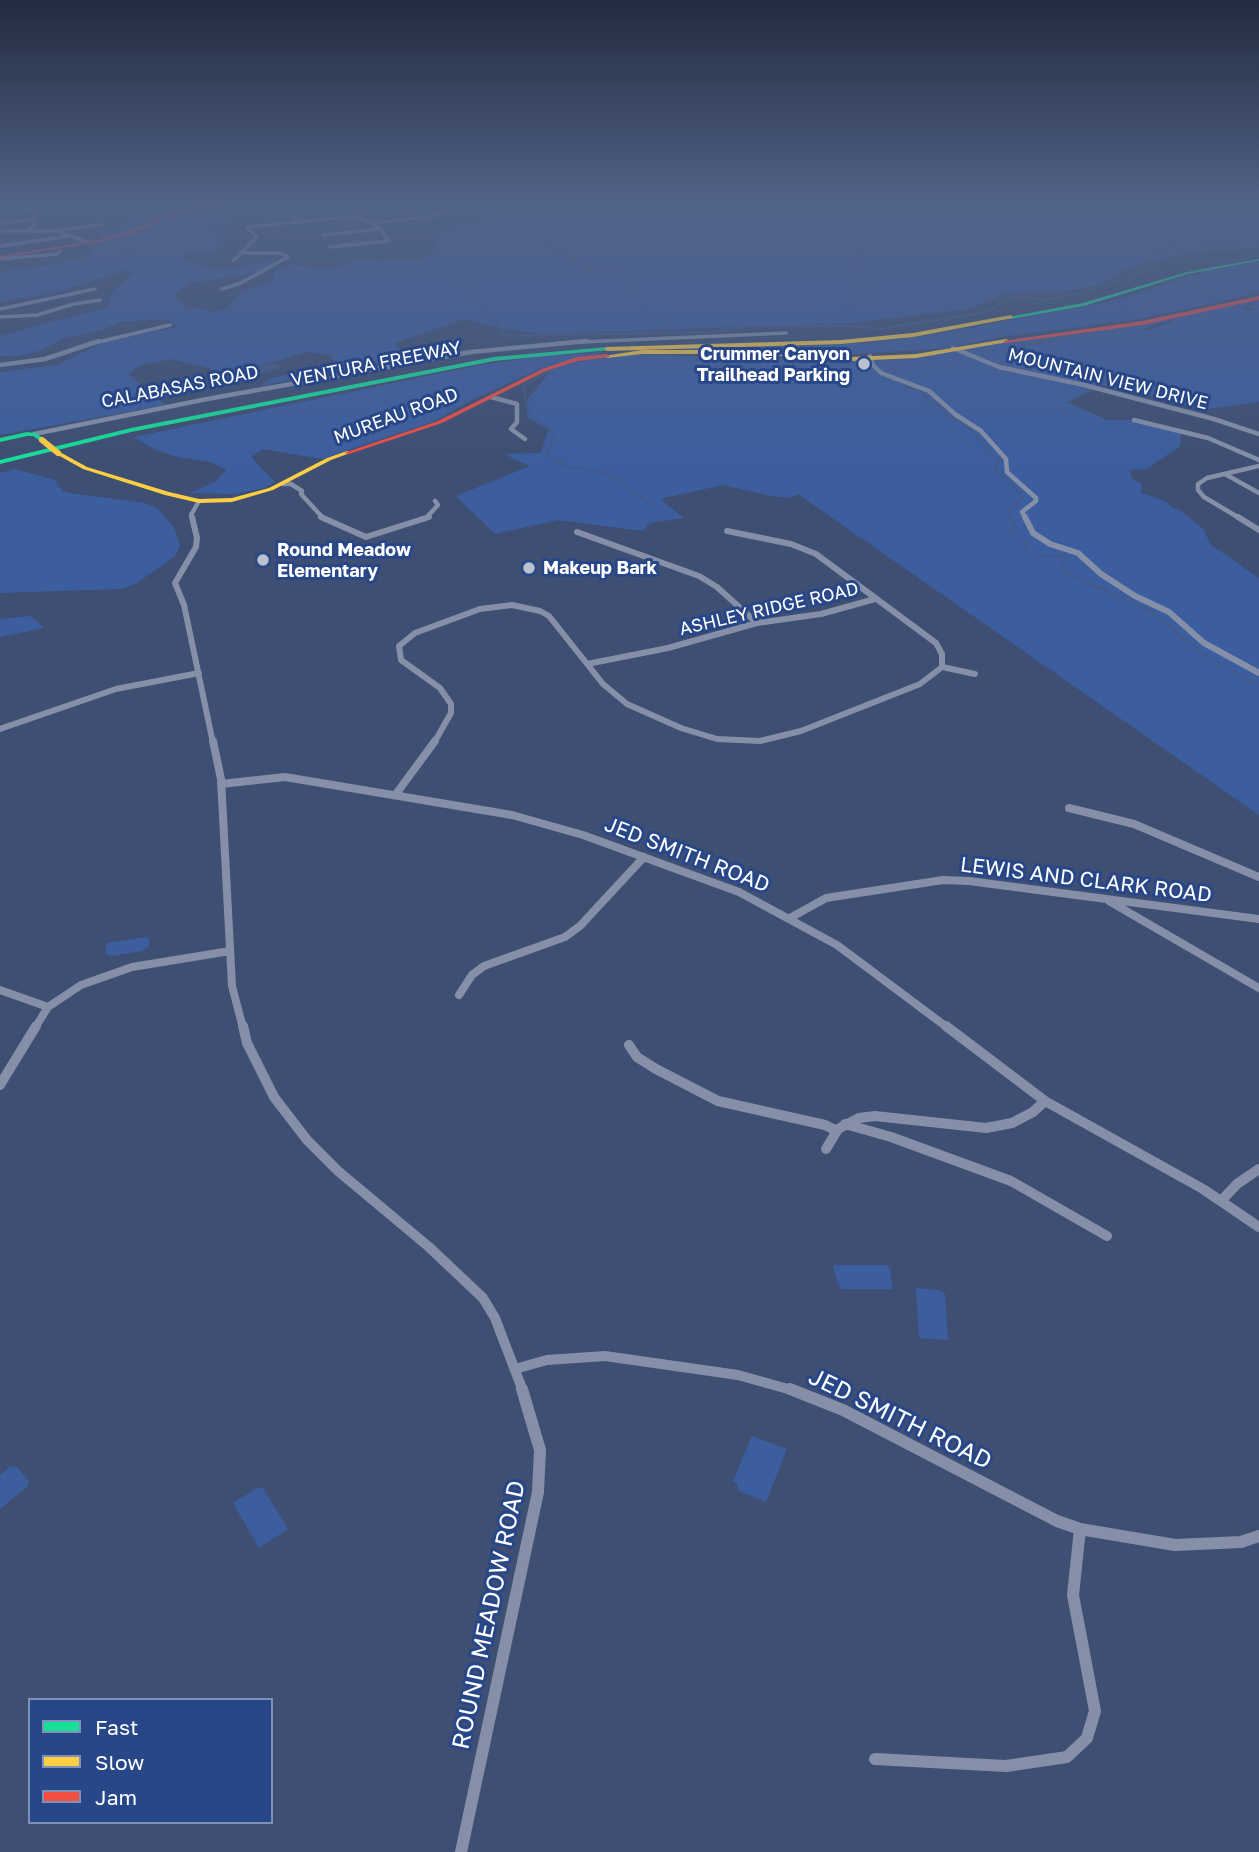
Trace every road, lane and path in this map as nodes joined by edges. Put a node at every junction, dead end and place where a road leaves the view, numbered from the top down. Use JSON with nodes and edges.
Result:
{"nodes":[{"id":1,"x":88,"y":290,"type":"edge"},
{"id":2,"x":1113,"y":290,"type":"edge"},
{"id":3,"x":1129,"y":290,"type":"edge"},
{"id":4,"x":1259,"y":296,"type":"edge"},
{"id":5,"x":100,"y":300,"type":"dead end"},
{"id":6,"x":0,"y":309,"type":"edge"},
{"id":7,"x":1,"y":318,"type":"edge"},
{"id":8,"x":170,"y":325,"type":"dead end"},
{"id":9,"x":786,"y":333,"type":"dead end"},
{"id":10,"x":958,"y":349,"type":"junction"},
{"id":11,"x":870,"y":357,"type":"junction"},
{"id":12,"x":0,"y":365,"type":"edge"},
{"id":13,"x":491,"y":397,"type":"junction"},
{"id":14,"x":1134,"y":420,"type":"dead end"},
{"id":15,"x":1259,"y":430,"type":"edge"},
{"id":16,"x":38,"y":437,"type":"junction"},
{"id":17,"x":525,"y":439,"type":"dead end"},
{"id":18,"x":0,"y":440,"type":"edge"},
{"id":19,"x":0,"y":457,"type":"edge"},
{"id":20,"x":1259,"y":460,"type":"edge"},
{"id":21,"x":0,"y":462,"type":"edge"},
{"id":22,"x":1259,"y":466,"type":"edge"},
{"id":23,"x":1225,"y":474,"type":"junction"},
{"id":24,"x":282,"y":484,"type":"junction"},
{"id":25,"x":1259,"y":493,"type":"edge"},
{"id":26,"x":199,"y":501,"type":"junction"},
{"id":27,"x":435,"y":501,"type":"dead end"},
{"id":28,"x":1259,"y":530,"type":"edge"},
{"id":29,"x":727,"y":531,"type":"dead end"},
{"id":30,"x":577,"y":532,"type":"dead end"},
{"id":31,"x":876,"y":599,"type":"junction"},
{"id":32,"x":757,"y":623,"type":"junction"},
{"id":33,"x":587,"y":664,"type":"junction"},
{"id":34,"x":942,"y":667,"type":"junction"},
{"id":35,"x":198,"y":673,"type":"junction"},
{"id":36,"x":1259,"y":673,"type":"edge"},
{"id":37,"x":975,"y":674,"type":"dead end"},
{"id":38,"x":0,"y":729,"type":"edge"},
{"id":39,"x":222,"y":784,"type":"junction"},
{"id":40,"x":396,"y":794,"type":"junction"},
{"id":41,"x":1069,"y":808,"type":"dead end"},
{"id":42,"x":644,"y":857,"type":"junction"},
{"id":43,"x":1259,"y":877,"type":"edge"},
{"id":44,"x":1106,"y":899,"type":"junction"},
{"id":45,"x":790,"y":918,"type":"junction"},
{"id":46,"x":1259,"y":919,"type":"edge"},
{"id":47,"x":230,"y":951,"type":"junction"},
{"id":48,"x":1259,"y":988,"type":"edge"},
{"id":49,"x":0,"y":990,"type":"edge"},
{"id":50,"x":459,"y":995,"type":"dead end"},
{"id":51,"x":48,"y":1007,"type":"junction"},
{"id":52,"x":629,"y":1045,"type":"dead end"},
{"id":53,"x":0,"y":1085,"type":"edge"},
{"id":54,"x":1045,"y":1101,"type":"junction"},
{"id":55,"x":841,"y":1127,"type":"junction"},
{"id":56,"x":826,"y":1149,"type":"dead end"},
{"id":57,"x":1259,"y":1169,"type":"edge"},
{"id":58,"x":1222,"y":1200,"type":"junction"},
{"id":59,"x":1259,"y":1227,"type":"edge"},
{"id":60,"x":1107,"y":1236,"type":"dead end"},
{"id":61,"x":515,"y":1370,"type":"junction"},
{"id":62,"x":1080,"y":1529,"type":"junction"},
{"id":63,"x":1259,"y":1536,"type":"edge"},
{"id":64,"x":875,"y":1759,"type":"dead end"},
{"id":65,"x":461,"y":1852,"type":"edge"}],
"edges":[{"from":1,"to":6,"type":"street"},
{"from":2,"to":19,"type":"main road","name":"VENTURA FREEWAY"},
{"from":3,"to":21,"type":"main road","name":"VENTURA FREEWAY"},
{"from":4,"to":10,"type":"main road","name":"MUREAU ROAD"},
{"from":5,"to":7,"type":"street"},
{"from":8,"to":12,"type":"street"},
{"from":9,"to":16,"type":"street","name":"CALABASAS ROAD"},
{"from":10,"to":11,"type":"main road","name":"MUREAU ROAD"},
{"from":10,"to":15,"type":"street","name":"MOUNTAIN VIEW DRIVE"},
{"from":11,"to":13,"type":"main road","name":"MUREAU ROAD"},
{"from":11,"to":36,"type":"street"},
{"from":13,"to":17,"type":"street"},
{"from":13,"to":24,"type":"main road","name":"MUREAU ROAD"},
{"from":14,"to":20,"type":"street"},
{"from":16,"to":18,"type":"main road","name":"CALABASAS ROAD"},
{"from":16,"to":26,"type":"main road","name":"MUREAU ROAD","bridge":true},
{"from":22,"to":23,"type":"street"},
{"from":23,"to":25,"type":"street"},
{"from":23,"to":28,"type":"street"},
{"from":24,"to":26,"type":"main road","name":"MUREAU ROAD"},
{"from":24,"to":27,"type":"street"},
{"from":26,"to":35,"type":"street","name":"ROUND MEADOW ROAD"},
{"from":29,"to":31,"type":"street"},
{"from":30,"to":32,"type":"street"},
{"from":31,"to":32,"type":"street","name":"ASHLEY RIDGE ROAD"},
{"from":31,"to":34,"type":"street"},
{"from":32,"to":33,"type":"street","name":"ASHLEY RIDGE ROAD"},
{"from":33,"to":34,"type":"street"},
{"from":33,"to":40,"type":"street"},
{"from":34,"to":37,"type":"street"},
{"from":35,"to":38,"type":"street"},
{"from":35,"to":39,"type":"street","name":"ROUND MEADOW ROAD"},
{"from":39,"to":40,"type":"street","name":"JED SMITH ROAD"},
{"from":39,"to":47,"type":"street","name":"ROUND MEADOW ROAD"},
{"from":40,"to":42,"type":"street","name":"JED SMITH ROAD"},
{"from":41,"to":43,"type":"street"},
{"from":42,"to":45,"type":"street","name":"JED SMITH ROAD"},
{"from":42,"to":50,"type":"street"},
{"from":44,"to":45,"type":"street","name":"LEWIS AND CLARK ROAD"},
{"from":44,"to":46,"type":"street","name":"LEWIS AND CLARK ROAD"},
{"from":44,"to":48,"type":"street"},
{"from":45,"to":54,"type":"street","name":"JED SMITH ROAD"},
{"from":47,"to":51,"type":"street"},
{"from":47,"to":61,"type":"street","name":"ROUND MEADOW ROAD"},
{"from":49,"to":51,"type":"street"},
{"from":51,"to":53,"type":"street"},
{"from":52,"to":55,"type":"street"},
{"from":54,"to":55,"type":"street"},
{"from":54,"to":58,"type":"street","name":"JED SMITH ROAD"},
{"from":55,"to":56,"type":"street"},
{"from":55,"to":60,"type":"street"},
{"from":57,"to":58,"type":"street"},
{"from":58,"to":59,"type":"street","name":"JED SMITH ROAD"},
{"from":61,"to":62,"type":"street","name":"JED SMITH ROAD"},
{"from":61,"to":65,"type":"street","name":"ROUND MEADOW ROAD"},
{"from":62,"to":63,"type":"street","name":"JED SMITH ROAD"},
{"from":62,"to":64,"type":"street"}]}
